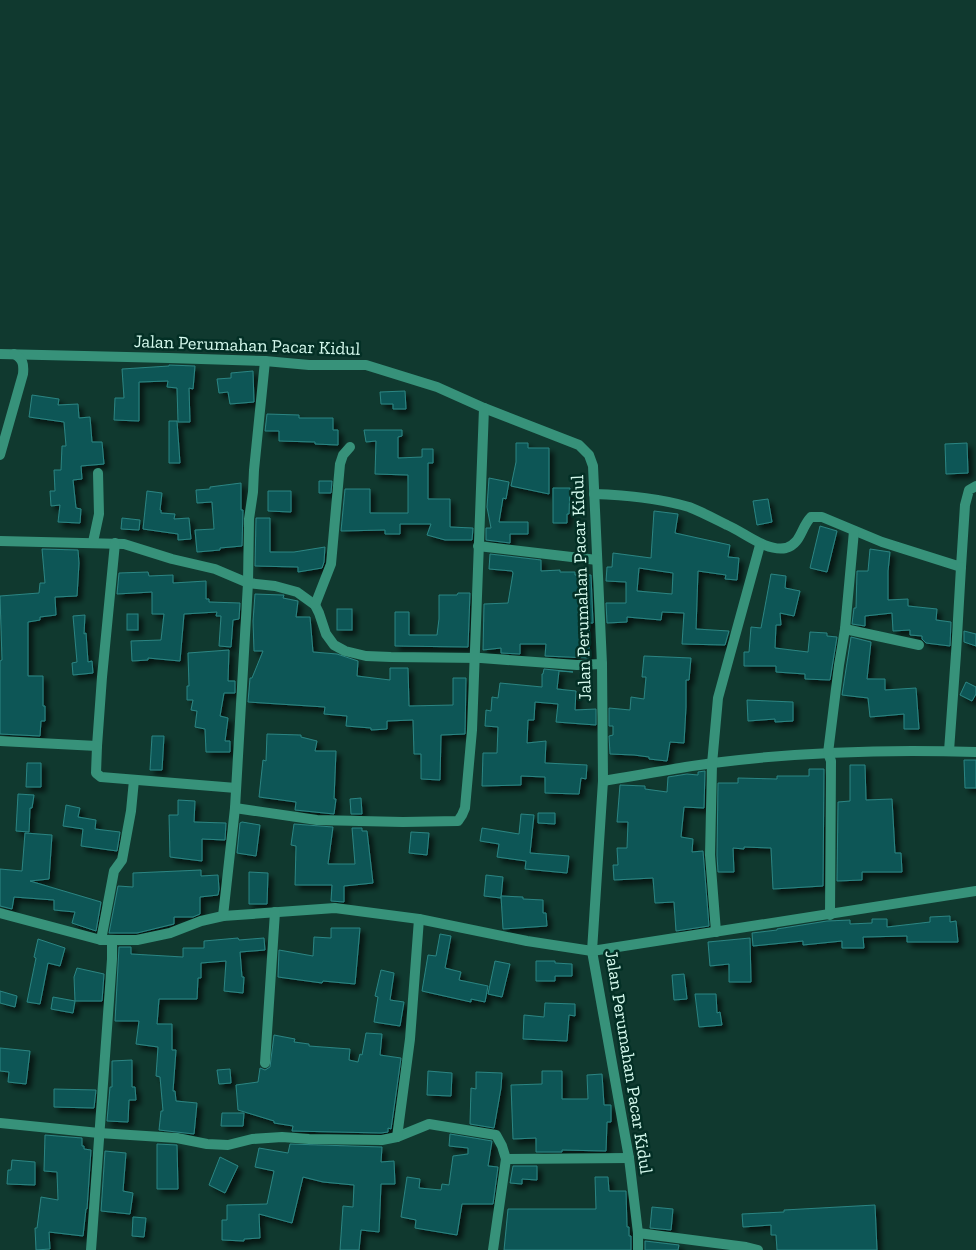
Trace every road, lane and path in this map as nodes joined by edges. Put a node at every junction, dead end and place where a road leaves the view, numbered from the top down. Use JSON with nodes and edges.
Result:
{"nodes":[{"id":1,"x":0,"y":354,"type":"edge"},
{"id":2,"x":14,"y":354,"type":"junction"},
{"id":3,"x":265,"y":362,"type":"junction"},
{"id":4,"x":484,"y":408,"type":"junction"},
{"id":5,"x":350,"y":447,"type":"dead end"},
{"id":6,"x":0,"y":455,"type":"edge"},
{"id":7,"x":98,"y":473,"type":"dead end"},
{"id":8,"x":976,"y":486,"type":"edge"},
{"id":9,"x":594,"y":494,"type":"junction"},
{"id":10,"x":854,"y":531,"type":"junction"},
{"id":11,"x":0,"y":541,"type":"edge"},
{"id":12,"x":93,"y":542,"type":"junction"},
{"id":13,"x":115,"y":543,"type":"junction"},
{"id":14,"x":760,"y":545,"type":"junction"},
{"id":15,"x":478,"y":546,"type":"junction"},
{"id":16,"x":597,"y":560,"type":"junction"},
{"id":17,"x":960,"y":567,"type":"junction"},
{"id":18,"x":248,"y":583,"type":"junction"},
{"id":19,"x":314,"y":605,"type":"junction"},
{"id":20,"x":845,"y":629,"type":"junction"},
{"id":21,"x":919,"y":645,"type":"dead end"},
{"id":22,"x":475,"y":658,"type":"junction"},
{"id":23,"x":602,"y":664,"type":"junction"},
{"id":24,"x":0,"y":741,"type":"edge"},
{"id":25,"x":97,"y":746,"type":"junction"},
{"id":26,"x":949,"y":751,"type":"junction"},
{"id":27,"x":976,"y":752,"type":"edge"},
{"id":28,"x":828,"y":753,"type":"junction"},
{"id":29,"x":712,"y":764,"type":"junction"},
{"id":30,"x":134,"y":780,"type":"junction"},
{"id":31,"x":603,"y":782,"type":"junction"},
{"id":32,"x":236,"y":788,"type":"junction"},
{"id":33,"x":236,"y":808,"type":"junction"},
{"id":34,"x":976,"y":891,"type":"edge"},
{"id":35,"x":275,"y":912,"type":"junction"},
{"id":36,"x":0,"y":913,"type":"edge"},
{"id":37,"x":830,"y":915,"type":"junction"},
{"id":38,"x":223,"y":916,"type":"junction"},
{"id":39,"x":419,"y":919,"type":"junction"},
{"id":40,"x":716,"y":932,"type":"junction"},
{"id":41,"x":106,"y":940,"type":"junction"},
{"id":42,"x":592,"y":950,"type":"junction"},
{"id":43,"x":265,"y":1063,"type":"dead end"},
{"id":44,"x":0,"y":1123,"type":"edge"},
{"id":45,"x":99,"y":1133,"type":"junction"},
{"id":46,"x":397,"y":1137,"type":"junction"},
{"id":47,"x":629,"y":1158,"type":"junction"},
{"id":48,"x":506,"y":1159,"type":"junction"},
{"id":49,"x":638,"y":1233,"type":"junction"},
{"id":50,"x":91,"y":1250,"type":"edge"},
{"id":51,"x":493,"y":1250,"type":"edge"},
{"id":52,"x":638,"y":1250,"type":"edge"},
{"id":53,"x":758,"y":1250,"type":"edge"}],
"edges":[{"from":1,"to":2,"type":"street","name":"Jalan Perumahan Pacar Kidul"},
{"from":2,"to":3,"type":"street","name":"Jalan Perumahan Pacar Kidul"},
{"from":2,"to":6,"type":"street"},
{"from":3,"to":4,"type":"street","name":"Jalan Perumahan Pacar Kidul"},
{"from":3,"to":18,"type":"street"},
{"from":4,"to":9,"type":"street","name":"Jalan Perumahan Pacar Kidul"},
{"from":4,"to":15,"type":"street"},
{"from":5,"to":19,"type":"street"},
{"from":7,"to":12,"type":"street"},
{"from":8,"to":17,"type":"street"},
{"from":9,"to":14,"type":"street"},
{"from":9,"to":16,"type":"street","name":"Jalan Perumahan Pacar Kidul"},
{"from":10,"to":14,"type":"street"},
{"from":10,"to":17,"type":"street"},
{"from":10,"to":20,"type":"street"},
{"from":11,"to":12,"type":"street"},
{"from":12,"to":13,"type":"street"},
{"from":13,"to":18,"type":"street"},
{"from":13,"to":25,"type":"street"},
{"from":14,"to":29,"type":"street"},
{"from":15,"to":16,"type":"street"},
{"from":15,"to":22,"type":"street"},
{"from":16,"to":23,"type":"street","name":"Jalan Perumahan Pacar Kidul"},
{"from":17,"to":26,"type":"street"},
{"from":18,"to":19,"type":"street"},
{"from":18,"to":32,"type":"street"},
{"from":19,"to":22,"type":"street"},
{"from":20,"to":21,"type":"street"},
{"from":20,"to":28,"type":"street"},
{"from":22,"to":23,"type":"street"},
{"from":22,"to":33,"type":"street"},
{"from":23,"to":31,"type":"street","name":"Jalan Perumahan Pacar Kidul"},
{"from":24,"to":25,"type":"street"},
{"from":25,"to":30,"type":"street"},
{"from":26,"to":27,"type":"street"},
{"from":26,"to":28,"type":"street"},
{"from":28,"to":29,"type":"street"},
{"from":28,"to":37,"type":"street"},
{"from":29,"to":31,"type":"street"},
{"from":29,"to":40,"type":"street"},
{"from":30,"to":32,"type":"street"},
{"from":30,"to":41,"type":"street"},
{"from":31,"to":42,"type":"street","name":"Jalan Perumahan Pacar Kidul"},
{"from":32,"to":33,"type":"street"},
{"from":33,"to":38,"type":"street"},
{"from":34,"to":37,"type":"street"},
{"from":35,"to":38,"type":"street"},
{"from":35,"to":39,"type":"street"},
{"from":35,"to":43,"type":"street"},
{"from":36,"to":41,"type":"street"},
{"from":37,"to":40,"type":"street"},
{"from":38,"to":41,"type":"street"},
{"from":39,"to":42,"type":"street"},
{"from":39,"to":46,"type":"street"},
{"from":40,"to":42,"type":"street"},
{"from":41,"to":45,"type":"street"},
{"from":42,"to":47,"type":"street","name":"Jalan Perumahan Pacar Kidul"},
{"from":44,"to":45,"type":"street"},
{"from":45,"to":46,"type":"street"},
{"from":45,"to":50,"type":"street"},
{"from":46,"to":48,"type":"street"},
{"from":47,"to":48,"type":"street"},
{"from":47,"to":49,"type":"street","name":"Jalan Perumahan Pacar Kidul"},
{"from":48,"to":51,"type":"street"},
{"from":49,"to":52,"type":"street","name":"Jalan Perumahan Pacar Kidul"},
{"from":49,"to":53,"type":"street"}]}
